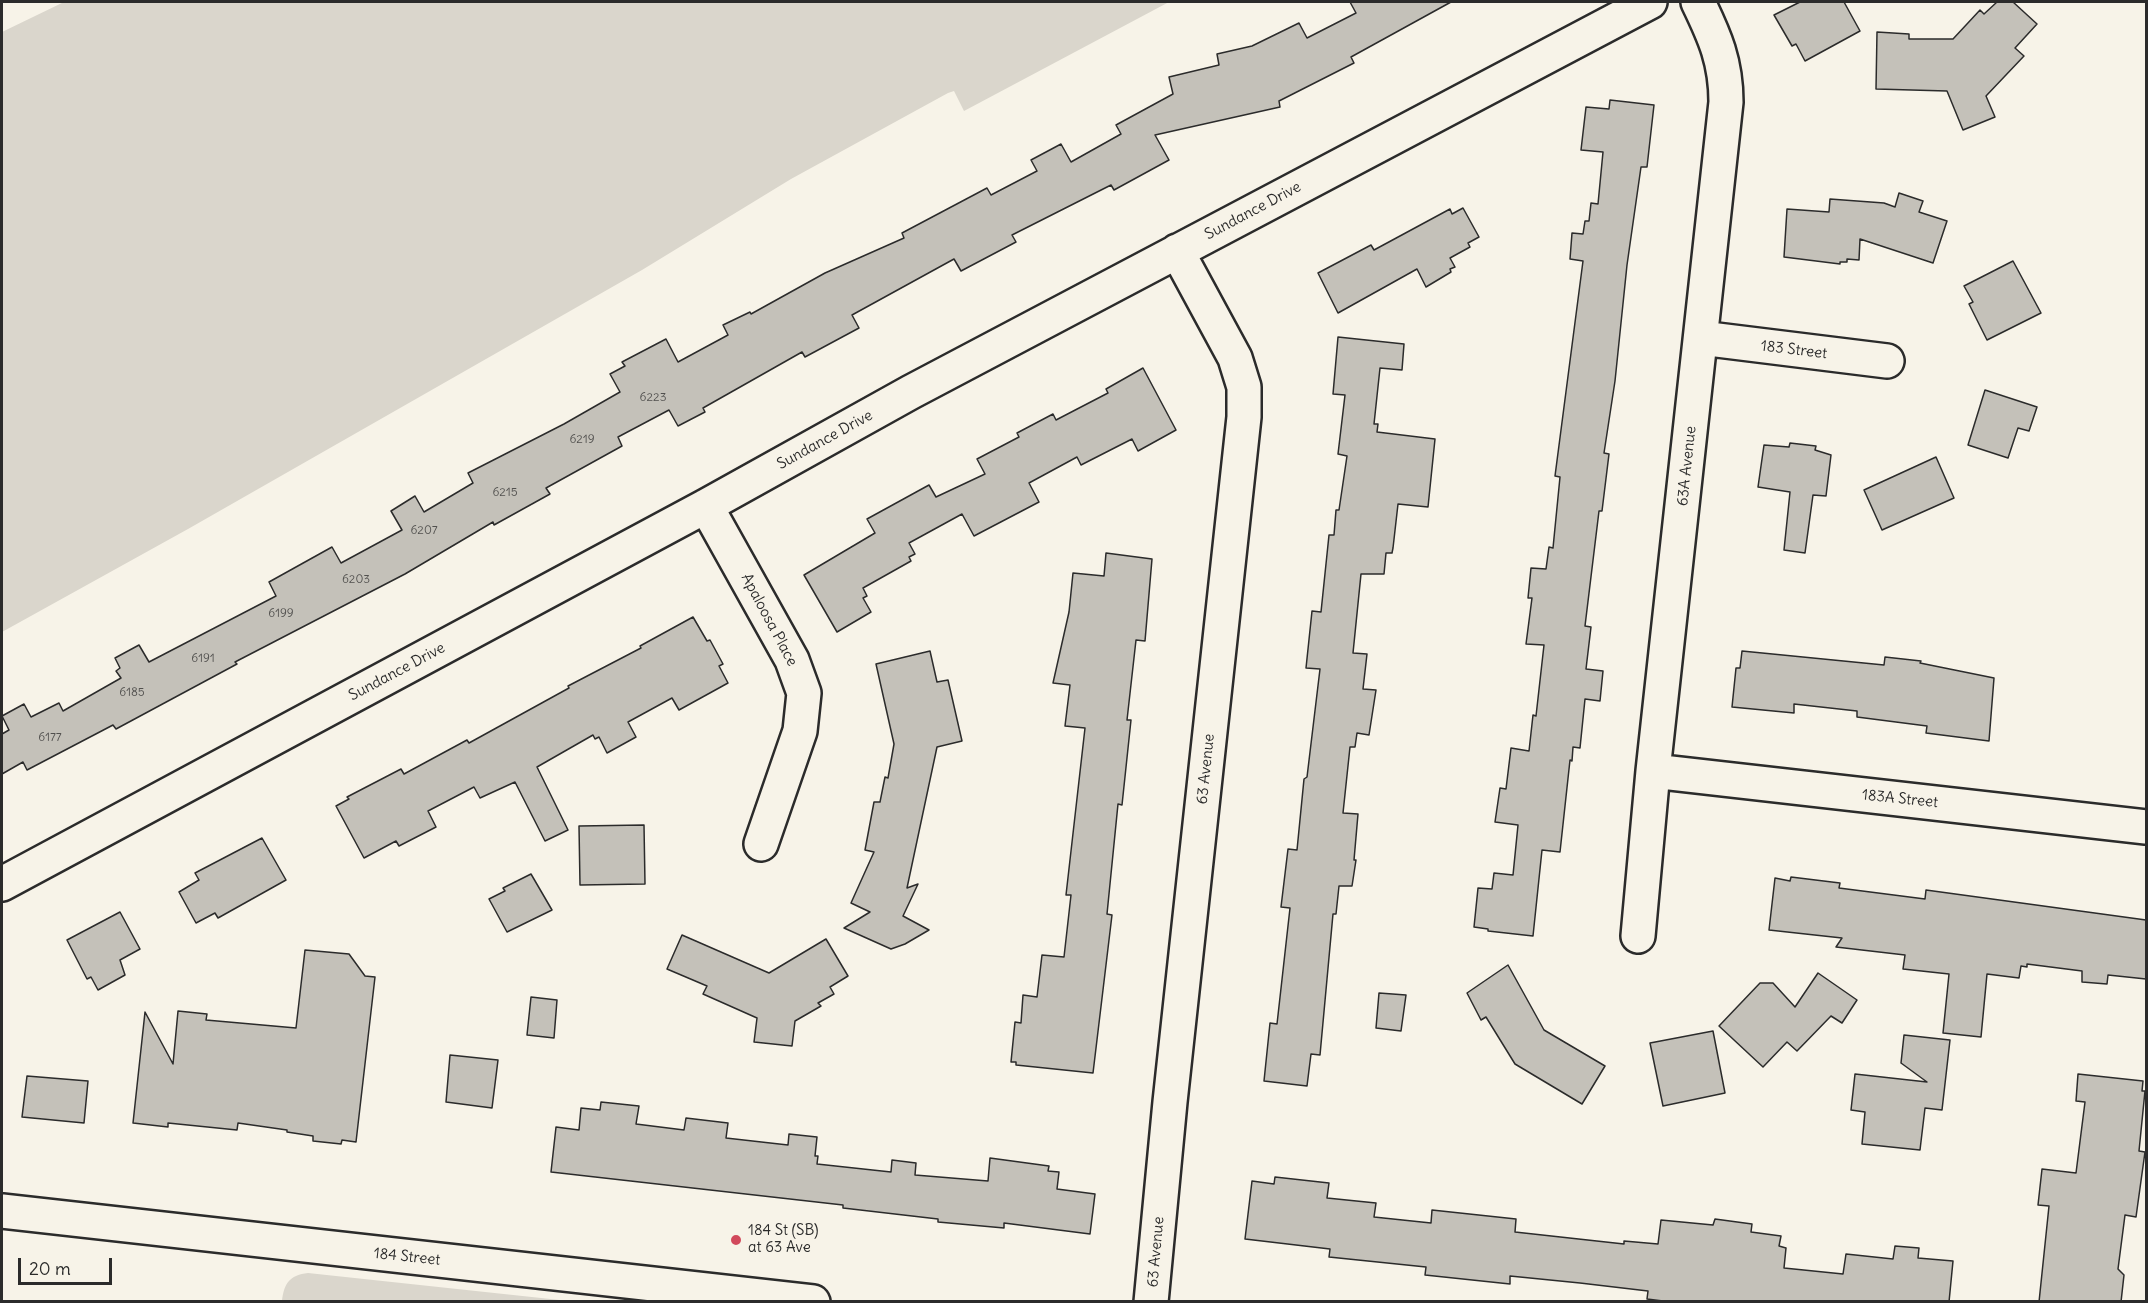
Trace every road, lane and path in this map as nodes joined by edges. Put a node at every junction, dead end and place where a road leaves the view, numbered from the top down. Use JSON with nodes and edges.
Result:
{"nodes":[{"id":1,"x":1650,"y":2,"type":"edge"},
{"id":2,"x":1698,"y":2,"type":"edge"},
{"id":3,"x":1177,"y":251,"type":"junction"},
{"id":4,"x":1701,"y":338,"type":"junction"},
{"id":5,"x":1887,"y":361,"type":"dead end"},
{"id":6,"x":706,"y":506,"type":"junction"},
{"id":7,"x":1653,"y":771,"type":"junction"},
{"id":8,"x":2146,"y":827,"type":"edge"},
{"id":9,"x":761,"y":844,"type":"dead end"},
{"id":10,"x":2,"y":884,"type":"edge"},
{"id":11,"x":1638,"y":936,"type":"dead end"},
{"id":12,"x":2,"y":1211,"type":"edge"},
{"id":13,"x":813,"y":1302,"type":"edge"},
{"id":14,"x":1151,"y":1302,"type":"edge"}],
"edges":[{"from":1,"to":3,"type":"street","name":"Sundance Drive"},
{"from":2,"to":4,"type":"street","name":"63A Avenue"},
{"from":3,"to":6,"type":"street","name":"Sundance Drive"},
{"from":3,"to":14,"type":"street","name":"63 Avenue"},
{"from":4,"to":5,"type":"street","name":"183 Street"},
{"from":4,"to":7,"type":"street","name":"63A Avenue"},
{"from":6,"to":9,"type":"street","name":"Apaloosa Place"},
{"from":6,"to":10,"type":"street","name":"Sundance Drive"},
{"from":7,"to":8,"type":"street","name":"183A Street"},
{"from":7,"to":11,"type":"street","name":"63A Avenue"},
{"from":12,"to":13,"type":"street","name":"184 Street"}]}
